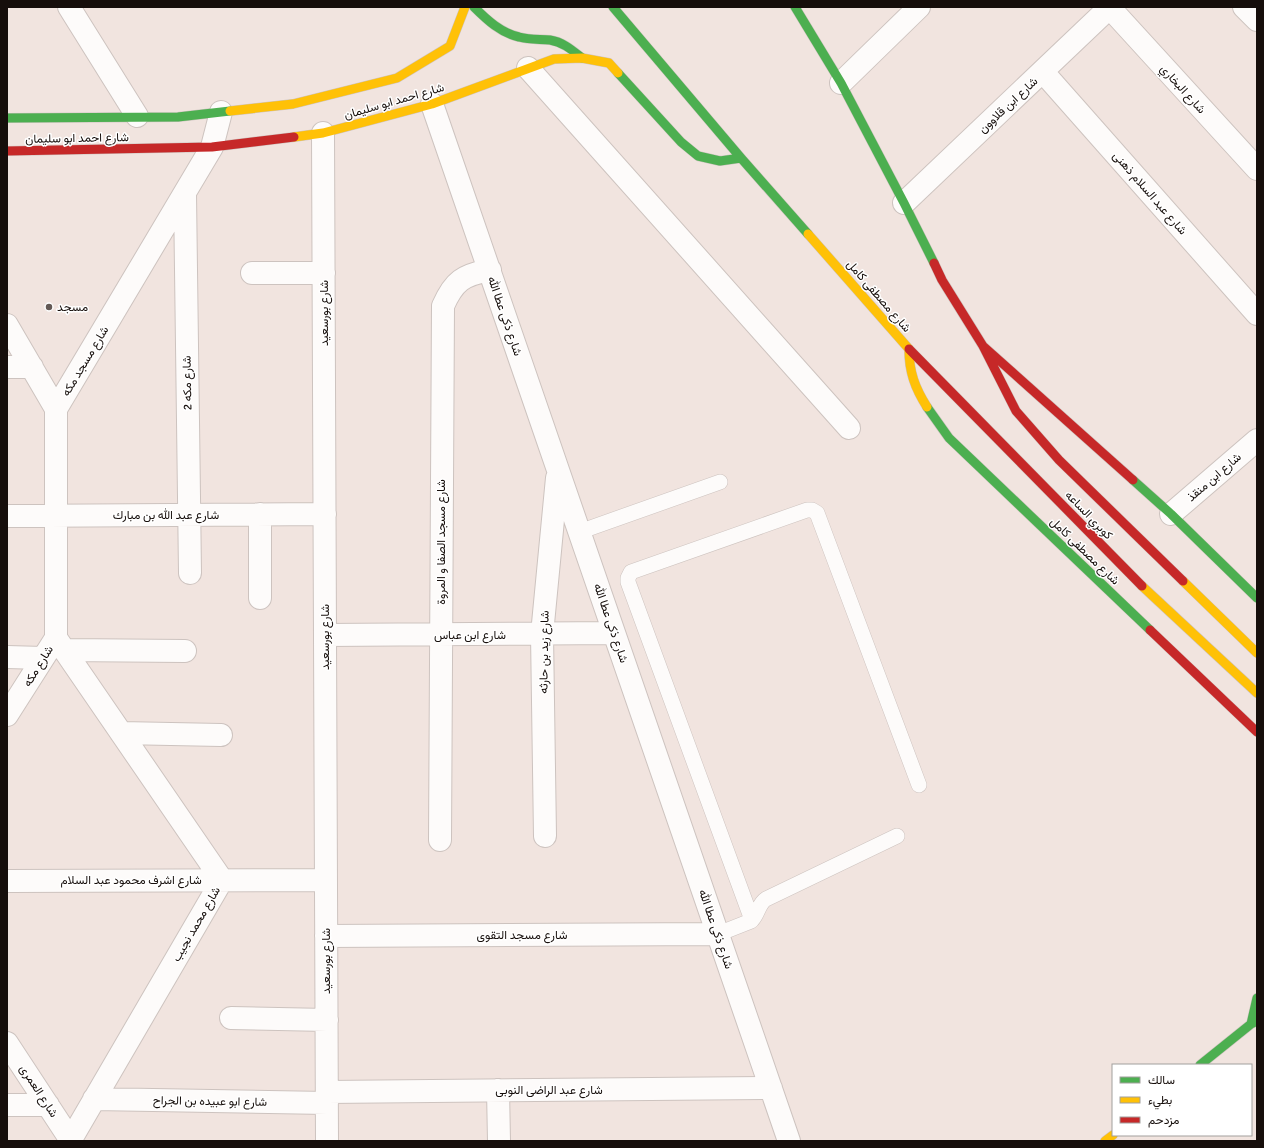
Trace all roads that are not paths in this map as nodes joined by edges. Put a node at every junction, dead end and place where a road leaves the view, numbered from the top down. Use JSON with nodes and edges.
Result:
{"nodes":[{"id":1,"x":69,"y":7,"type":"edge"},
{"id":2,"x":465,"y":7,"type":"edge"},
{"id":3,"x":474,"y":7,"type":"edge"},
{"id":4,"x":613,"y":7,"type":"edge"},
{"id":5,"x":796,"y":7,"type":"edge"},
{"id":6,"x":919,"y":7,"type":"edge"},
{"id":7,"x":1110,"y":7,"type":"edge"},
{"id":8,"x":1244,"y":7,"type":"edge"},
{"id":9,"x":1257,"y":20,"type":"edge"},
{"id":10,"x":582,"y":58,"type":"junction"},
{"id":11,"x":528,"y":68,"type":"junction"},
{"id":12,"x":1043,"y":72,"type":"junction"},
{"id":13,"x":841,"y":83,"type":"junction"},
{"id":14,"x":432,"y":104,"type":"junction"},
{"id":15,"x":221,"y":112,"type":"junction"},
{"id":16,"x":136,"y":116,"type":"junction"},
{"id":17,"x":7,"y":118,"type":"edge"},
{"id":18,"x":324,"y":133,"type":"junction"},
{"id":19,"x":212,"y":147,"type":"junction"},
{"id":20,"x":7,"y":151,"type":"edge"},
{"id":21,"x":741,"y":158,"type":"junction"},
{"id":22,"x":1257,"y":170,"type":"edge"},
{"id":23,"x":185,"y":194,"type":"junction"},
{"id":24,"x":904,"y":203,"type":"junction"},
{"id":25,"x":490,"y":270,"type":"junction"},
{"id":26,"x":252,"y":272,"type":"dead end"},
{"id":27,"x":324,"y":273,"type":"junction"},
{"id":28,"x":1257,"y":314,"type":"edge"},
{"id":29,"x":7,"y":325,"type":"edge"},
{"id":30,"x":983,"y":346,"type":"junction"},
{"id":31,"x":909,"y":349,"type":"junction"},
{"id":32,"x":7,"y":367,"type":"edge"},
{"id":33,"x":32,"y":367,"type":"junction"},
{"id":34,"x":56,"y":409,"type":"junction"},
{"id":35,"x":849,"y":428,"type":"dead end"},
{"id":36,"x":1257,"y":440,"type":"edge"},
{"id":37,"x":558,"y":470,"type":"junction"},
{"id":38,"x":720,"y":482,"type":"dead end"},
{"id":39,"x":260,"y":514,"type":"junction"},
{"id":40,"x":325,"y":514,"type":"junction"},
{"id":41,"x":1171,"y":514,"type":"junction"},
{"id":42,"x":189,"y":515,"type":"junction"},
{"id":43,"x":7,"y":516,"type":"edge"},
{"id":44,"x":56,"y":516,"type":"junction"},
{"id":45,"x":579,"y":532,"type":"junction"},
{"id":46,"x":190,"y":573,"type":"dead end"},
{"id":47,"x":260,"y":598,"type":"dead end"},
{"id":48,"x":1257,"y":598,"type":"edge"},
{"id":49,"x":614,"y":633,"type":"junction"},
{"id":50,"x":542,"y":634,"type":"junction"},
{"id":51,"x":325,"y":635,"type":"junction"},
{"id":52,"x":441,"y":635,"type":"junction"},
{"id":53,"x":60,"y":644,"type":"junction"},
{"id":54,"x":185,"y":651,"type":"dead end"},
{"id":55,"x":1257,"y":653,"type":"edge"},
{"id":56,"x":7,"y":657,"type":"edge"},
{"id":57,"x":43,"y":658,"type":"junction"},
{"id":58,"x":1257,"y":693,"type":"edge"},
{"id":59,"x":7,"y":715,"type":"edge"},
{"id":60,"x":1257,"y":732,"type":"edge"},
{"id":61,"x":121,"y":733,"type":"junction"},
{"id":62,"x":221,"y":735,"type":"dead end"},
{"id":63,"x":919,"y":785,"type":"dead end"},
{"id":64,"x":545,"y":836,"type":"dead end"},
{"id":65,"x":897,"y":836,"type":"dead end"},
{"id":66,"x":440,"y":840,"type":"dead end"},
{"id":67,"x":222,"y":880,"type":"junction"},
{"id":68,"x":326,"y":880,"type":"junction"},
{"id":69,"x":7,"y":881,"type":"edge"},
{"id":70,"x":752,"y":920,"type":"junction"},
{"id":71,"x":718,"y":934,"type":"junction"},
{"id":72,"x":326,"y":936,"type":"junction"},
{"id":73,"x":1257,"y":998,"type":"edge"},
{"id":74,"x":231,"y":1018,"type":"dead end"},
{"id":75,"x":327,"y":1020,"type":"junction"},
{"id":76,"x":1254,"y":1022,"type":"edge"},
{"id":77,"x":7,"y":1043,"type":"edge"},
{"id":78,"x":1201,"y":1064,"type":"edge"},
{"id":79,"x":771,"y":1088,"type":"junction"},
{"id":80,"x":498,"y":1090,"type":"junction"},
{"id":81,"x":327,"y":1097,"type":"junction"},
{"id":82,"x":94,"y":1099,"type":"junction"},
{"id":83,"x":7,"y":1105,"type":"edge"},
{"id":84,"x":48,"y":1105,"type":"junction"},
{"id":85,"x":70,"y":1140,"type":"edge"},
{"id":86,"x":327,"y":1141,"type":"edge"},
{"id":87,"x":499,"y":1141,"type":"edge"},
{"id":88,"x":789,"y":1141,"type":"edge"}],
"edges":[{"from":1,"to":16,"type":"street"},
{"from":2,"to":15,"type":"main road","name":"شارع احمد ابو سليمان"},
{"from":3,"to":10,"type":"main road"},
{"from":4,"to":21,"type":"main road","name":"شارع مصطفى كامل"},
{"from":5,"to":13,"type":"main road"},
{"from":6,"to":13,"type":"street"},
{"from":7,"to":12,"type":"street","name":"شارع ابن قلاوون"},
{"from":7,"to":22,"type":"street","name":"شارع البخاري"},
{"from":8,"to":9,"type":"street"},
{"from":10,"to":11,"type":"main road","name":"شارع احمد ابو سليمان"},
{"from":10,"to":21,"type":"main road","name":"شارع احمد ابو سليمان"},
{"from":11,"to":14,"type":"main road","name":"شارع احمد ابو سليمان"},
{"from":11,"to":35,"type":"street"},
{"from":12,"to":24,"type":"street","name":"شارع ابن قلاوون"},
{"from":12,"to":28,"type":"street","name":"شارع عبد السلام ذهنى"},
{"from":13,"to":24,"type":"main road"},
{"from":14,"to":18,"type":"main road","name":"شارع احمد ابو سليمان"},
{"from":14,"to":25,"type":"street","name":"شارع ذكى عطا الله"},
{"from":15,"to":16,"type":"main road","name":"شارع احمد ابو سليمان"},
{"from":15,"to":19,"type":"street","name":"شارع مسجد مكه"},
{"from":16,"to":17,"type":"main road","name":"شارع احمد ابو سليمان"},
{"from":18,"to":19,"type":"main road","name":"شارع احمد ابو سليمان"},
{"from":18,"to":27,"type":"street","name":"شارع بورسعيد"},
{"from":19,"to":20,"type":"main road","name":"شارع احمد ابو سليمان"},
{"from":19,"to":23,"type":"street","name":"شارع مسجد مكه"},
{"from":21,"to":31,"type":"main road","name":"شارع مصطفى كامل"},
{"from":23,"to":34,"type":"street","name":"شارع مسجد مكه"},
{"from":23,"to":42,"type":"street","name":"شارع مكه 2"},
{"from":24,"to":30,"type":"main road"},
{"from":25,"to":37,"type":"street","name":"شارع ذكى عطا الله"},
{"from":25,"to":52,"type":"street","name":"شارع مسجد الصفا و المروة"},
{"from":26,"to":27,"type":"street"},
{"from":27,"to":40,"type":"street","name":"شارع بورسعيد"},
{"from":29,"to":33,"type":"street"},
{"from":30,"to":41,"type":"main road"},
{"from":30,"to":55,"type":"main road","name":"كوبري الساعه"},
{"from":31,"to":58,"type":"main road","name":"كوبري الساعه"},
{"from":31,"to":60,"type":"main road","name":"شارع مصطفى كامل"},
{"from":32,"to":33,"type":"street"},
{"from":33,"to":34,"type":"street"},
{"from":34,"to":44,"type":"street","name":"شارع مسجد مكه"},
{"from":36,"to":41,"type":"street","name":"شارع ابن منقذ"},
{"from":37,"to":45,"type":"street","name":"شارع ذكى عطا الله"},
{"from":37,"to":50,"type":"street","name":"شارع زيد بن حارثه"},
{"from":38,"to":45,"type":"lane"},
{"from":39,"to":40,"type":"street","name":"شارع عبد الله بن مبارك"},
{"from":39,"to":42,"type":"street","name":"شارع عبد الله بن مبارك"},
{"from":39,"to":47,"type":"street"},
{"from":40,"to":51,"type":"street","name":"شارع بورسعيد"},
{"from":41,"to":48,"type":"main road"},
{"from":42,"to":44,"type":"street","name":"شارع عبد الله بن مبارك"},
{"from":42,"to":46,"type":"street","name":"شارع مكه 2"},
{"from":43,"to":44,"type":"street","name":"شارع عبد الله بن مبارك"},
{"from":44,"to":53,"type":"street","name":"شارع مسجد مكه"},
{"from":45,"to":49,"type":"street","name":"شارع ذكى عطا الله"},
{"from":49,"to":50,"type":"street","name":"شارع ابن عباس"},
{"from":49,"to":71,"type":"street","name":"شارع ذكى عطا الله"},
{"from":50,"to":52,"type":"street","name":"شارع ابن عباس"},
{"from":50,"to":64,"type":"street","name":"شارع زيد بن حارثه"},
{"from":51,"to":52,"type":"street","name":"شارع ابن عباس"},
{"from":51,"to":68,"type":"street","name":"شارع بورسعيد"},
{"from":52,"to":66,"type":"street","name":"شارع مسجد الصفا و المروة"},
{"from":53,"to":54,"type":"street"},
{"from":53,"to":57,"type":"street","name":"شارع مكه"},
{"from":53,"to":61,"type":"street","name":"شارع محمد نجيب"},
{"from":56,"to":57,"type":"street"},
{"from":57,"to":59,"type":"street","name":"شارع مكه"},
{"from":61,"to":62,"type":"street"},
{"from":61,"to":67,"type":"street","name":"شارع محمد نجيب"},
{"from":63,"to":70,"type":"lane"},
{"from":65,"to":70,"type":"lane"},
{"from":67,"to":68,"type":"street","name":"شارع اشرف محمود عبد السلام"},
{"from":67,"to":69,"type":"street","name":"شارع اشرف محمود عبد السلام"},
{"from":67,"to":82,"type":"street","name":"شارع محمد نجيب"},
{"from":68,"to":72,"type":"street","name":"شارع بورسعيد"},
{"from":70,"to":71,"type":"lane"},
{"from":71,"to":72,"type":"street","name":"شارع مسجد التقوى"},
{"from":71,"to":79,"type":"street","name":"شارع ذكى عطا الله"},
{"from":72,"to":75,"type":"street","name":"شارع بورسعيد"},
{"from":73,"to":76,"type":"main road"},
{"from":74,"to":75,"type":"street"},
{"from":75,"to":81,"type":"street","name":"شارع بورسعيد"},
{"from":76,"to":78,"type":"main road"},
{"from":77,"to":84,"type":"street","name":"شارع العمرى"},
{"from":79,"to":80,"type":"street","name":"شارع عبد الراضى النوبى"},
{"from":79,"to":88,"type":"street","name":"شارع ذكى عطا الله"},
{"from":80,"to":81,"type":"street","name":"شارع عبد الراضى النوبى"},
{"from":80,"to":87,"type":"street"},
{"from":81,"to":82,"type":"street","name":"شارع ابو عبيده بن الجراح"},
{"from":81,"to":86,"type":"street","name":"شارع بورسعيد"},
{"from":82,"to":85,"type":"street","name":"شارع محمد نجيب"},
{"from":83,"to":84,"type":"street"},
{"from":84,"to":85,"type":"street","name":"شارع العمرى"}]}
